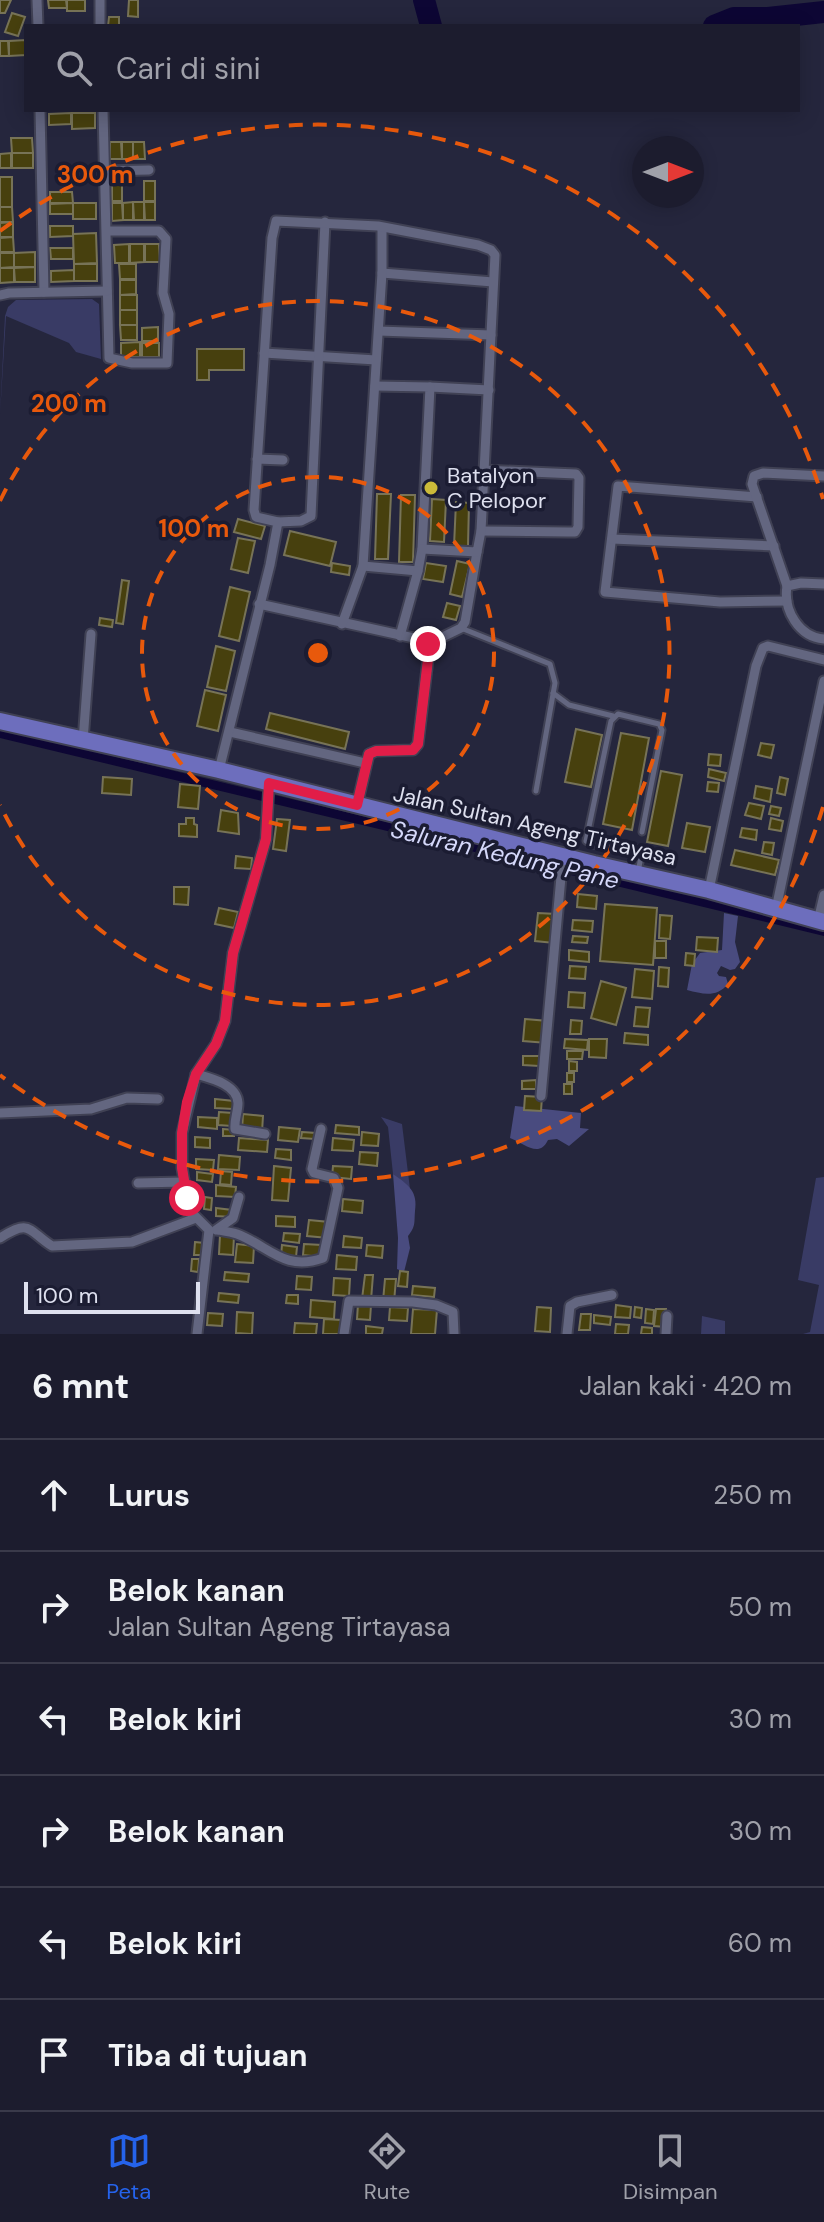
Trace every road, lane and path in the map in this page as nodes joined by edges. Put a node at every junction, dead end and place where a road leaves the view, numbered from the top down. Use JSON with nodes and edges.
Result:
{"nodes":[{"id":1,"x":37,"y":0,"type":"edge"},
{"id":2,"x":100,"y":0,"type":"edge"},
{"id":3,"x":38,"y":24,"type":"edge"},
{"id":4,"x":100,"y":24,"type":"edge"},
{"id":5,"x":40,"y":112,"type":"edge"},
{"id":6,"x":103,"y":112,"type":"edge"},
{"id":7,"x":149,"y":170,"type":"dead end"},
{"id":8,"x":104,"y":171,"type":"junction"},
{"id":9,"x":325,"y":222,"type":"junction"},
{"id":10,"x":382,"y":228,"type":"junction"},
{"id":11,"x":106,"y":231,"type":"junction"},
{"id":12,"x":382,"y":273,"type":"junction"},
{"id":13,"x":493,"y":282,"type":"junction"},
{"id":14,"x":107,"y":291,"type":"junction"},
{"id":15,"x":44,"y":292,"type":"junction"},
{"id":16,"x":0,"y":295,"type":"edge"},
{"id":17,"x":379,"y":331,"type":"junction"},
{"id":18,"x":491,"y":335,"type":"junction"},
{"id":19,"x":264,"y":353,"type":"junction"},
{"id":20,"x":317,"y":357,"type":"junction"},
{"id":21,"x":376,"y":360,"type":"junction"},
{"id":22,"x":375,"y":386,"type":"junction"},
{"id":23,"x":430,"y":387,"type":"junction"},
{"id":24,"x":489,"y":390,"type":"junction"},
{"id":25,"x":257,"y":459,"type":"junction"},
{"id":26,"x":283,"y":460,"type":"dead end"},
{"id":27,"x":483,"y":470,"type":"junction"},
{"id":28,"x":824,"y":476,"type":"edge"},
{"id":29,"x":757,"y":497,"type":"junction"},
{"id":30,"x":278,"y":522,"type":"junction"},
{"id":31,"x":481,"y":531,"type":"junction"},
{"id":32,"x":612,"y":539,"type":"junction"},
{"id":33,"x":774,"y":546,"type":"junction"},
{"id":34,"x":422,"y":549,"type":"junction"},
{"id":35,"x":477,"y":552,"type":"junction"},
{"id":36,"x":363,"y":566,"type":"junction"},
{"id":37,"x":418,"y":571,"type":"junction"},
{"id":38,"x":824,"y":584,"type":"edge"},
{"id":39,"x":787,"y":586,"type":"junction"},
{"id":40,"x":787,"y":601,"type":"junction"},
{"id":41,"x":259,"y":604,"type":"junction"},
{"id":42,"x":342,"y":624,"type":"junction"},
{"id":43,"x":461,"y":628,"type":"junction"},
{"id":44,"x":91,"y":634,"type":"dead end"},
{"id":45,"x":400,"y":636,"type":"junction"},
{"id":46,"x":824,"y":639,"type":"edge"},
{"id":47,"x":428,"y":644,"type":"junction"},
{"id":48,"x":824,"y":660,"type":"edge"},
{"id":49,"x":824,"y":681,"type":"edge"},
{"id":50,"x":553,"y":693,"type":"junction"},
{"id":51,"x":613,"y":716,"type":"junction"},
{"id":52,"x":0,"y":721,"type":"edge"},
{"id":53,"x":230,"y":732,"type":"junction"},
{"id":54,"x":83,"y":741,"type":"junction"},
{"id":55,"x":365,"y":763,"type":"junction"},
{"id":56,"x":219,"y":770,"type":"junction"},
{"id":57,"x":269,"y":787,"type":"junction"},
{"id":58,"x":536,"y":791,"type":"dead end"},
{"id":59,"x":357,"y":805,"type":"junction"},
{"id":60,"x":642,"y":832,"type":"dead end"},
{"id":61,"x":563,"y":858,"type":"junction"},
{"id":62,"x":638,"y":873,"type":"junction"},
{"id":63,"x":709,"y":890,"type":"junction"},
{"id":64,"x":824,"y":895,"type":"edge"},
{"id":65,"x":776,"y":909,"type":"junction"},
{"id":66,"x":821,"y":922,"type":"edge"},
{"id":67,"x":196,"y":1074,"type":"junction"},
{"id":68,"x":541,"y":1096,"type":"dead end"},
{"id":69,"x":158,"y":1099,"type":"dead end"},
{"id":70,"x":0,"y":1113,"type":"edge"},
{"id":71,"x":321,"y":1129,"type":"dead end"},
{"id":72,"x":265,"y":1134,"type":"dead end"},
{"id":73,"x":184,"y":1182,"type":"junction"},
{"id":74,"x":138,"y":1183,"type":"dead end"},
{"id":75,"x":239,"y":1197,"type":"dead end"},
{"id":76,"x":196,"y":1218,"type":"junction"},
{"id":77,"x":213,"y":1230,"type":"junction"},
{"id":78,"x":0,"y":1238,"type":"edge"},
{"id":79,"x":612,"y":1295,"type":"dead end"},
{"id":80,"x":667,"y":1316,"type":"dead end"},
{"id":81,"x":197,"y":1334,"type":"edge"},
{"id":82,"x":344,"y":1334,"type":"edge"},
{"id":83,"x":454,"y":1334,"type":"edge"},
{"id":84,"x":567,"y":1334,"type":"edge"},
{"id":85,"x":666,"y":1334,"type":"edge"}],
"edges":[{"from":1,"to":3,"type":"street"},
{"from":2,"to":4,"type":"street"},
{"from":5,"to":15,"type":"street"},
{"from":6,"to":8,"type":"street"},
{"from":7,"to":8,"type":"street"},
{"from":8,"to":11,"type":"street"},
{"from":9,"to":10,"type":"street"},
{"from":9,"to":19,"type":"street"},
{"from":9,"to":20,"type":"street"},
{"from":10,"to":12,"type":"street"},
{"from":10,"to":13,"type":"street"},
{"from":11,"to":14,"type":"street"},
{"from":11,"to":14,"type":"street"},
{"from":12,"to":13,"type":"street"},
{"from":12,"to":17,"type":"street"},
{"from":13,"to":18,"type":"street"},
{"from":14,"to":15,"type":"street"},
{"from":15,"to":16,"type":"street"},
{"from":17,"to":18,"type":"street"},
{"from":17,"to":21,"type":"street"},
{"from":18,"to":24,"type":"street"},
{"from":19,"to":20,"type":"street"},
{"from":19,"to":25,"type":"street"},
{"from":20,"to":21,"type":"street"},
{"from":20,"to":30,"type":"street"},
{"from":21,"to":22,"type":"street"},
{"from":22,"to":23,"type":"street"},
{"from":22,"to":36,"type":"street"},
{"from":23,"to":24,"type":"street"},
{"from":23,"to":34,"type":"street"},
{"from":24,"to":27,"type":"street"},
{"from":25,"to":26,"type":"street"},
{"from":25,"to":30,"type":"street"},
{"from":27,"to":31,"type":"street"},
{"from":27,"to":31,"type":"street"},
{"from":28,"to":29,"type":"street"},
{"from":29,"to":32,"type":"street"},
{"from":29,"to":33,"type":"street"},
{"from":30,"to":41,"type":"street"},
{"from":31,"to":35,"type":"street"},
{"from":32,"to":33,"type":"street"},
{"from":32,"to":40,"type":"street"},
{"from":33,"to":39,"type":"street"},
{"from":34,"to":35,"type":"street"},
{"from":34,"to":37,"type":"street"},
{"from":35,"to":43,"type":"street"},
{"from":36,"to":37,"type":"street"},
{"from":36,"to":42,"type":"street"},
{"from":37,"to":45,"type":"street"},
{"from":38,"to":39,"type":"street"},
{"from":39,"to":40,"type":"street"},
{"from":40,"to":46,"type":"street"},
{"from":41,"to":42,"type":"street"},
{"from":41,"to":53,"type":"street"},
{"from":42,"to":45,"type":"street"},
{"from":43,"to":47,"type":"street"},
{"from":43,"to":50,"type":"lane"},
{"from":44,"to":54,"type":"street"},
{"from":45,"to":47,"type":"street"},
{"from":47,"to":55,"type":"street"},
{"from":48,"to":63,"type":"street"},
{"from":49,"to":65,"type":"street"},
{"from":50,"to":51,"type":"lane"},
{"from":50,"to":58,"type":"lane"},
{"from":51,"to":60,"type":"lane"},
{"from":51,"to":62,"type":"lane"},
{"from":52,"to":54,"type":"main road","name":"Jalan Sultan Ageng Tirtayasa"},
{"from":53,"to":55,"type":"street"},
{"from":53,"to":56,"type":"street"},
{"from":54,"to":56,"type":"main road","name":"Jalan Sultan Ageng Tirtayasa"},
{"from":55,"to":59,"type":"street"},
{"from":56,"to":57,"type":"main road","name":"Jalan Sultan Ageng Tirtayasa"},
{"from":57,"to":59,"type":"main road","name":"Jalan Sultan Ageng Tirtayasa"},
{"from":57,"to":67,"type":"street"},
{"from":59,"to":61,"type":"main road","name":"Jalan Sultan Ageng Tirtayasa"},
{"from":61,"to":62,"type":"main road","name":"Jalan Sultan Ageng Tirtayasa"},
{"from":61,"to":68,"type":"street"},
{"from":62,"to":63,"type":"main road","name":"Jalan Sultan Ageng Tirtayasa"},
{"from":63,"to":65,"type":"main road","name":"Jalan Sultan Ageng Tirtayasa"},
{"from":64,"to":66,"type":"street"},
{"from":65,"to":66,"type":"main road","name":"Jalan Sultan Ageng Tirtayasa"},
{"from":67,"to":72,"type":"street"},
{"from":67,"to":73,"type":"street"},
{"from":69,"to":70,"type":"street"},
{"from":71,"to":77,"type":"street"},
{"from":73,"to":74,"type":"street"},
{"from":73,"to":76,"type":"street"},
{"from":75,"to":77,"type":"street"},
{"from":76,"to":77,"type":"street"},
{"from":76,"to":78,"type":"street"},
{"from":77,"to":81,"type":"street"},
{"from":79,"to":84,"type":"street"},
{"from":80,"to":85,"type":"street"},
{"from":82,"to":83,"type":"street"}]}
